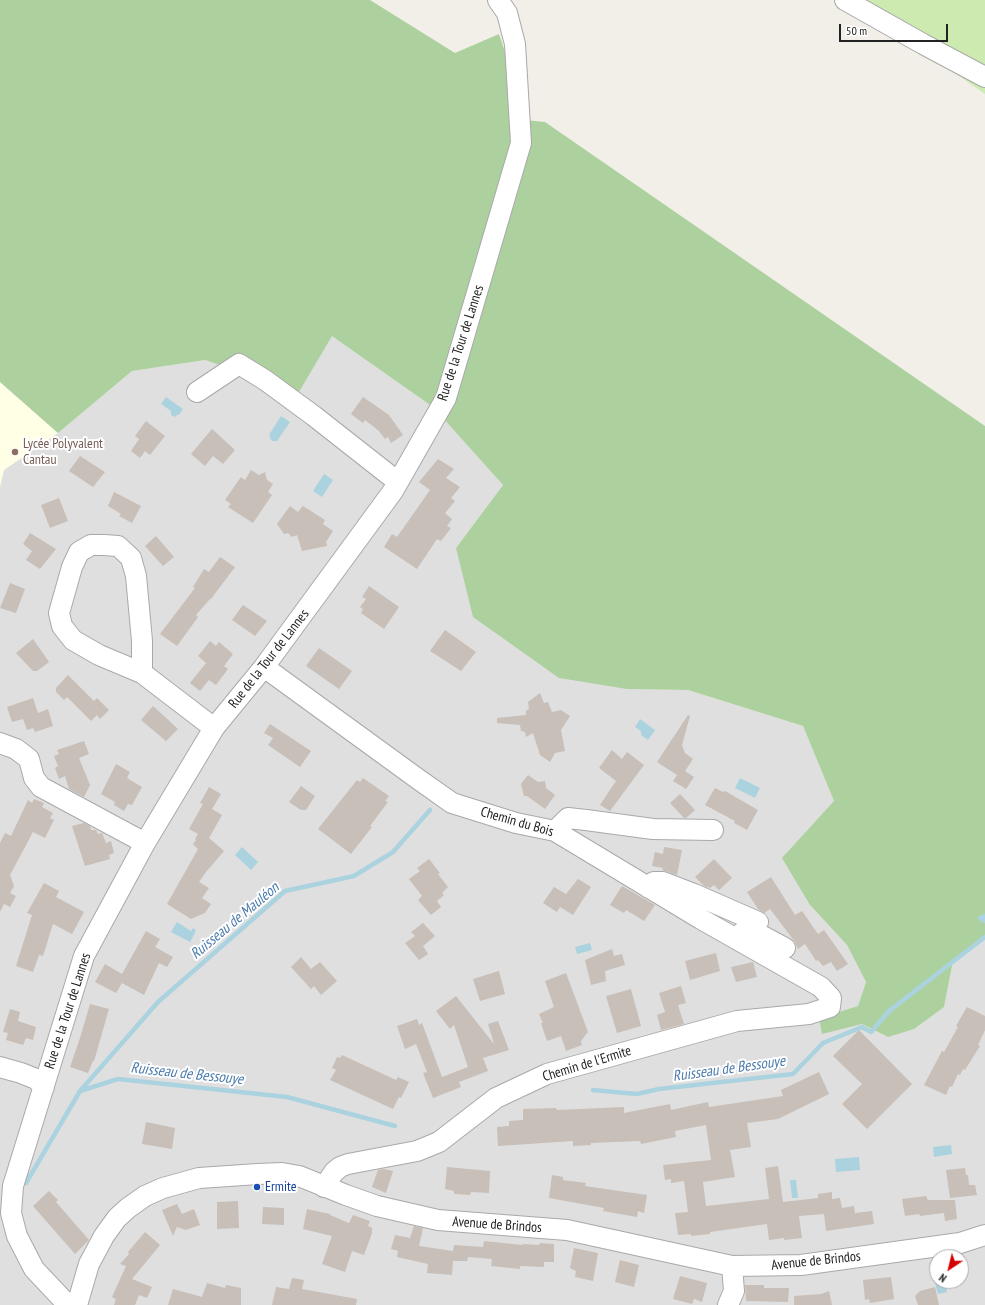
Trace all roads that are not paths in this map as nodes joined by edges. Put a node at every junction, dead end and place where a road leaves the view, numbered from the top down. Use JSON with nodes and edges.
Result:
{"nodes":[{"id":1,"x":498,"y":0,"type":"edge"},
{"id":2,"x":845,"y":0,"type":"edge"},
{"id":3,"x":985,"y":77,"type":"edge"},
{"id":4,"x":197,"y":392,"type":"dead end"},
{"id":5,"x":398,"y":482,"type":"junction"},
{"id":6,"x":264,"y":668,"type":"junction"},
{"id":7,"x":142,"y":673,"type":"junction"},
{"id":8,"x":214,"y":728,"type":"junction"},
{"id":9,"x":0,"y":743,"type":"edge"},
{"id":10,"x":713,"y":830,"type":"dead end"},
{"id":11,"x":555,"y":832,"type":"junction"},
{"id":12,"x":145,"y":844,"type":"junction"},
{"id":13,"x":649,"y":888,"type":"junction"},
{"id":14,"x":758,"y":922,"type":"dead end"},
{"id":15,"x":735,"y":938,"type":"junction"},
{"id":16,"x":785,"y":948,"type":"dead end"},
{"id":17,"x":821,"y":987,"type":"joint"},
{"id":18,"x":0,"y":1067,"type":"edge"},
{"id":19,"x":44,"y":1087,"type":"junction"},
{"id":20,"x":324,"y":1187,"type":"junction"},
{"id":21,"x":6,"y":1209,"type":"edge"},
{"id":22,"x":985,"y":1235,"type":"edge"},
{"id":23,"x":732,"y":1266,"type":"junction"},
{"id":24,"x":68,"y":1305,"type":"edge"},
{"id":25,"x":78,"y":1305,"type":"edge"},
{"id":26,"x":728,"y":1305,"type":"edge"}],
"edges":[{"from":1,"to":5,"type":"street","name":"Rue de la Tour de Lannes"},
{"from":2,"to":3,"type":"street"},
{"from":4,"to":5,"type":"street"},
{"from":5,"to":6,"type":"street","name":"Rue de la Tour de Lannes"},
{"from":6,"to":8,"type":"street","name":"Rue de la Tour de Lannes"},
{"from":6,"to":11,"type":"street","name":"Chemin du Bois"},
{"from":7,"to":7,"type":"street"},
{"from":7,"to":8,"type":"street"},
{"from":8,"to":12,"type":"street","name":"Rue de la Tour de Lannes"},
{"from":9,"to":12,"type":"street"},
{"from":10,"to":11,"type":"street"},
{"from":11,"to":13,"type":"street","name":"Chemin du Bois"},
{"from":12,"to":19,"type":"street","name":"Rue de la Tour de Lannes"},
{"from":13,"to":14,"type":"street"},
{"from":13,"to":15,"type":"street","name":"Chemin du Bois"},
{"from":15,"to":16,"type":"street"},
{"from":15,"to":17,"type":"street","name":"Chemin du Bois"},
{"from":17,"to":20,"type":"street","name":"Chemin de l'Ermite"},
{"from":18,"to":19,"type":"street"},
{"from":19,"to":21,"type":"street","name":"Rue de la Tour de Lannes"},
{"from":20,"to":23,"type":"street","name":"Avenue de Brindos"},
{"from":20,"to":25,"type":"street","name":"Avenue de Brindos"},
{"from":21,"to":24,"type":"street","name":"Rue de la Tour de Lannes"},
{"from":22,"to":23,"type":"street","name":"Avenue de Brindos"},
{"from":23,"to":26,"type":"street"}]}
